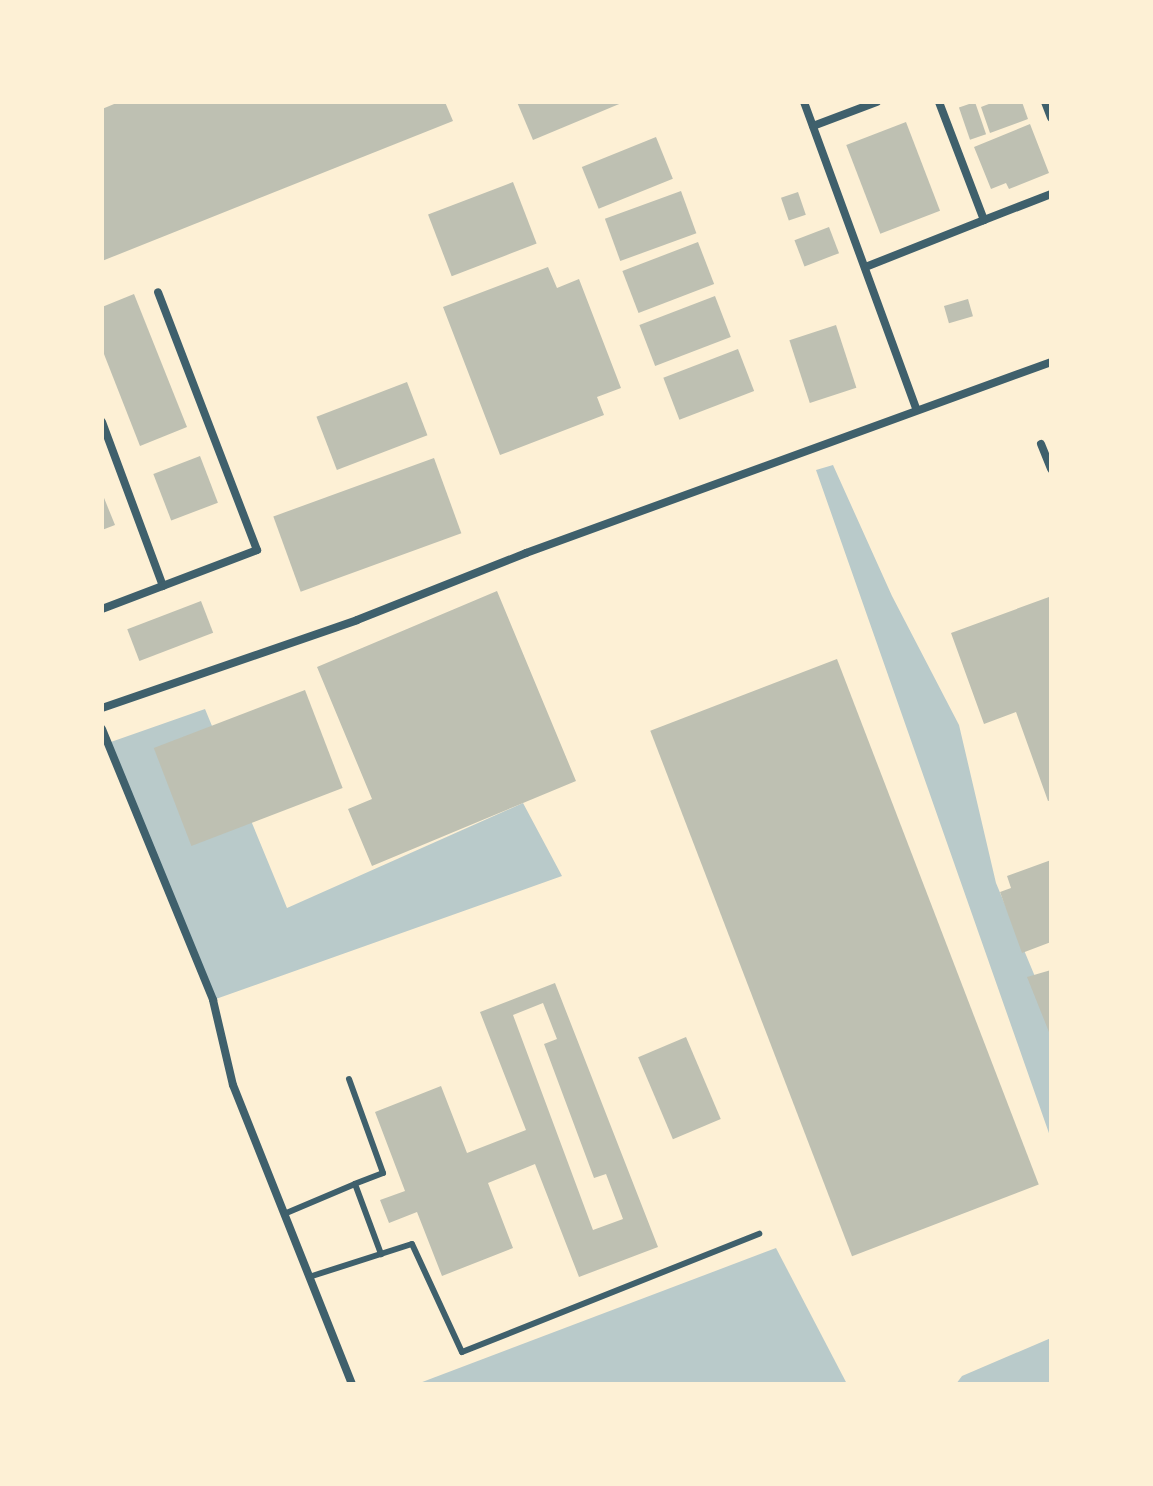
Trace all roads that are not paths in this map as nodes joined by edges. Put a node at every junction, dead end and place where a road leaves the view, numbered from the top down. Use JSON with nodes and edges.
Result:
{"nodes":[{"id":1,"x":804,"y":102,"type":"edge"},
{"id":2,"x":877,"y":102,"type":"edge"},
{"id":3,"x":939,"y":102,"type":"edge"},
{"id":4,"x":1045,"y":102,"type":"edge"},
{"id":5,"x":1051,"y":118,"type":"edge"},
{"id":6,"x":813,"y":126,"type":"junction"},
{"id":7,"x":1051,"y":194,"type":"edge"},
{"id":8,"x":984,"y":220,"type":"junction"},
{"id":9,"x":868,"y":266,"type":"junction"},
{"id":10,"x":158,"y":292,"type":"dead end"},
{"id":11,"x":1051,"y":362,"type":"edge"},
{"id":12,"x":917,"y":410,"type":"junction"},
{"id":13,"x":102,"y":422,"type":"edge"},
{"id":14,"x":1041,"y":444,"type":"dead end"},
{"id":15,"x":1051,"y":469,"type":"edge"},
{"id":16,"x":163,"y":586,"type":"junction"},
{"id":17,"x":102,"y":609,"type":"edge"},
{"id":18,"x":102,"y":708,"type":"edge"},
{"id":19,"x":102,"y":729,"type":"edge"},
{"id":20,"x":349,"y":1079,"type":"dead end"},
{"id":21,"x":355,"y":1184,"type":"junction"},
{"id":22,"x":284,"y":1214,"type":"junction"},
{"id":23,"x":759,"y":1234,"type":"dead end"},
{"id":24,"x":381,"y":1254,"type":"junction"},
{"id":25,"x":309,"y":1277,"type":"junction"},
{"id":26,"x":352,"y":1384,"type":"edge"}],
"edges":[{"from":1,"to":6,"type":"street"},
{"from":2,"to":6,"type":"street"},
{"from":3,"to":8,"type":"street"},
{"from":4,"to":5,"type":"street"},
{"from":6,"to":9,"type":"street"},
{"from":7,"to":8,"type":"street"},
{"from":8,"to":9,"type":"street"},
{"from":9,"to":12,"type":"street"},
{"from":10,"to":16,"type":"street"},
{"from":11,"to":12,"type":"street"},
{"from":12,"to":18,"type":"street"},
{"from":13,"to":16,"type":"street"},
{"from":14,"to":15,"type":"street"},
{"from":16,"to":17,"type":"street"},
{"from":19,"to":22,"type":"street"},
{"from":20,"to":21,"type":"lane"},
{"from":21,"to":22,"type":"lane"},
{"from":21,"to":24,"type":"lane"},
{"from":22,"to":25,"type":"street"},
{"from":23,"to":24,"type":"lane"},
{"from":24,"to":25,"type":"lane"},
{"from":25,"to":26,"type":"street"}]}
